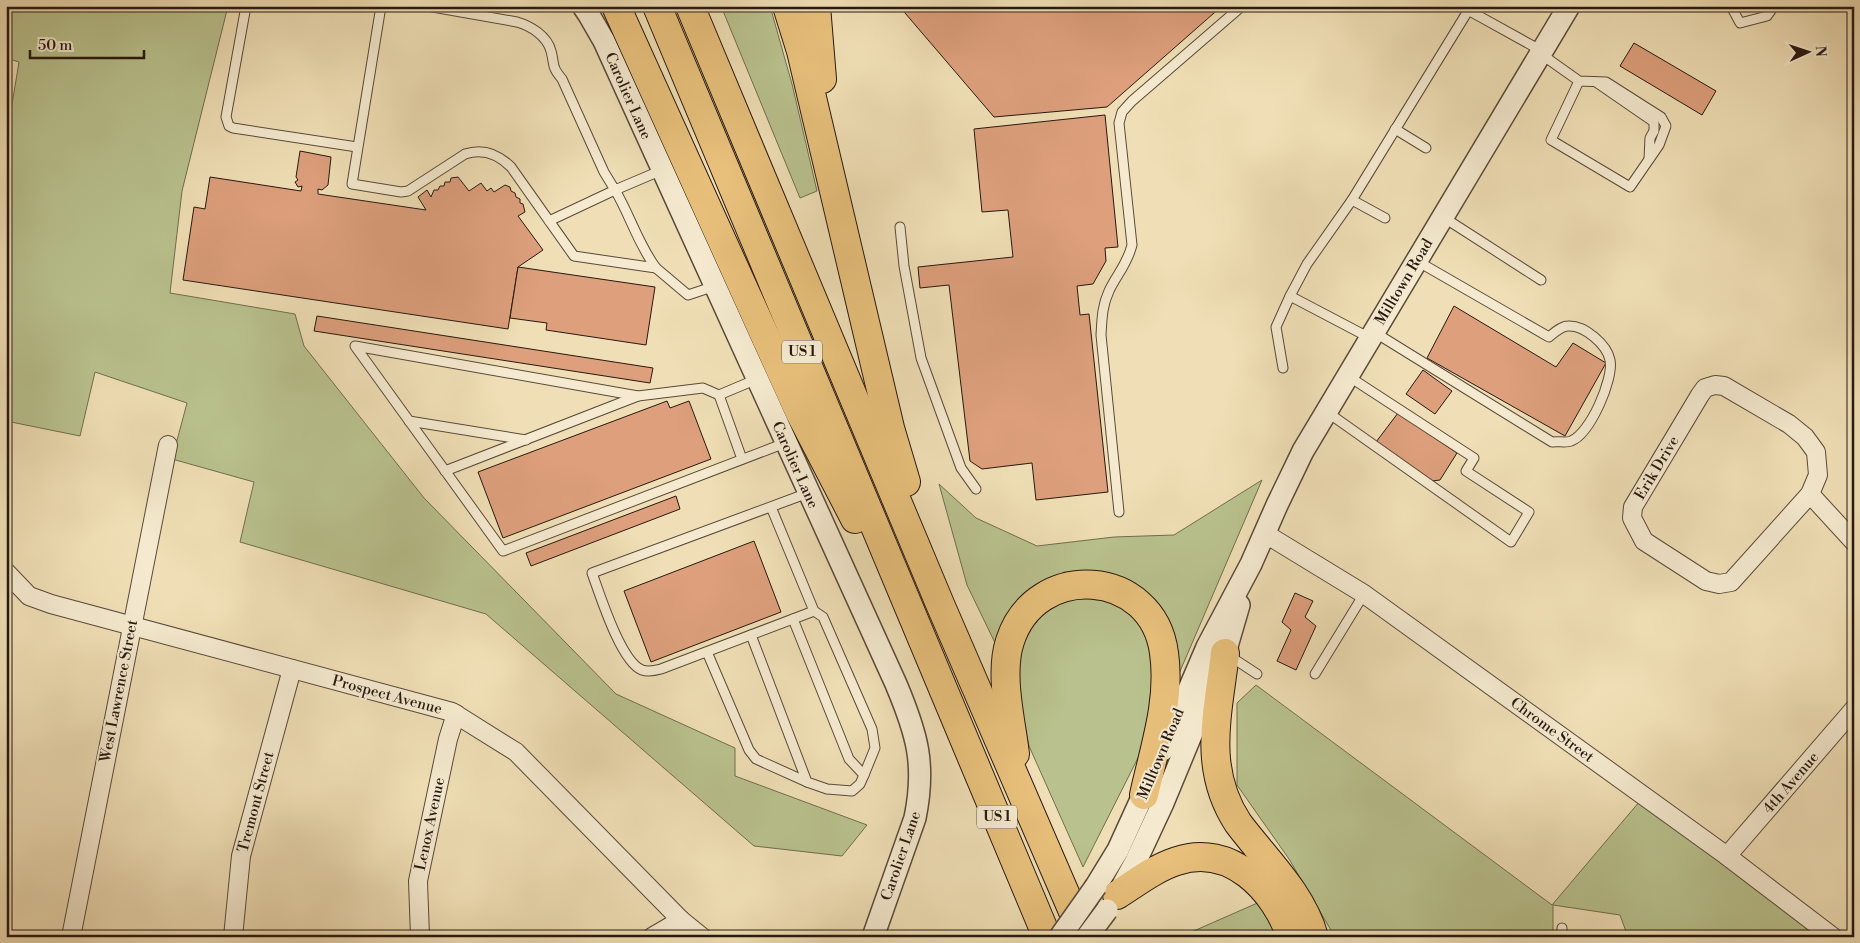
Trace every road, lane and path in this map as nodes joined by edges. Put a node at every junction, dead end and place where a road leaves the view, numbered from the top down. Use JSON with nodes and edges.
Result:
{"nodes":[{"id":1,"x":246,"y":6,"type":"edge"},
{"id":2,"x":382,"y":6,"type":"edge"},
{"id":3,"x":426,"y":6,"type":"edge"},
{"id":4,"x":583,"y":6,"type":"edge"},
{"id":5,"x":616,"y":6,"type":"edge"},
{"id":6,"x":657,"y":6,"type":"edge"},
{"id":7,"x":690,"y":6,"type":"edge"},
{"id":8,"x":787,"y":6,"type":"edge"},
{"id":9,"x":816,"y":6,"type":"edge"},
{"id":10,"x":1242,"y":6,"type":"edge"},
{"id":11,"x":1569,"y":6,"type":"edge"},
{"id":12,"x":1731,"y":6,"type":"edge"},
{"id":13,"x":1774,"y":6,"type":"edge"},
{"id":14,"x":1469,"y":8,"type":"edge"},
{"id":15,"x":1541,"y":52,"type":"junction"},
{"id":16,"x":1579,"y":81,"type":"junction"},
{"id":17,"x":1395,"y":129,"type":"junction"},
{"id":18,"x":357,"y":147,"type":"junction"},
{"id":19,"x":1426,"y":148,"type":"dead end"},
{"id":20,"x":662,"y":170,"type":"junction"},
{"id":21,"x":830,"y":175,"type":"junction"},
{"id":22,"x":615,"y":190,"type":"junction"},
{"id":23,"x":1352,"y":200,"type":"junction"},
{"id":24,"x":1443,"y":217,"type":"junction"},
{"id":25,"x":1385,"y":218,"type":"dead end"},
{"id":26,"x":549,"y":221,"type":"junction"},
{"id":27,"x":900,"y":227,"type":"dead end"},
{"id":28,"x":1417,"y":261,"type":"junction"},
{"id":29,"x":656,"y":268,"type":"junction"},
{"id":30,"x":1541,"y":280,"type":"dead end"},
{"id":31,"x":715,"y":286,"type":"junction"},
{"id":32,"x":1290,"y":296,"type":"junction"},
{"id":33,"x":1372,"y":335,"type":"junction"},
{"id":34,"x":1283,"y":368,"type":"dead end"},
{"id":35,"x":1348,"y":376,"type":"junction"},
{"id":36,"x":757,"y":379,"type":"junction"},
{"id":37,"x":718,"y":395,"type":"junction"},
{"id":38,"x":638,"y":396,"type":"junction"},
{"id":39,"x":1326,"y":412,"type":"junction"},
{"id":40,"x":409,"y":421,"type":"junction"},
{"id":41,"x":526,"y":440,"type":"junction"},
{"id":42,"x":785,"y":443,"type":"junction"},
{"id":43,"x":168,"y":445,"type":"dead end"},
{"id":44,"x":742,"y":459,"type":"junction"},
{"id":45,"x":445,"y":471,"type":"junction"},
{"id":46,"x":976,"y":489,"type":"dead end"},
{"id":47,"x":808,"y":493,"type":"junction"},
{"id":48,"x":1810,"y":494,"type":"junction"},
{"id":49,"x":771,"y":507,"type":"junction"},
{"id":50,"x":1119,"y":512,"type":"dead end"},
{"id":51,"x":1264,"y":533,"type":"junction"},
{"id":52,"x":1854,"y":542,"type":"edge"},
{"id":53,"x":1251,"y":564,"type":"junction"},
{"id":54,"x":6,"y":572,"type":"edge"},
{"id":55,"x":1364,"y":594,"type":"junction"},
{"id":56,"x":940,"y":604,"type":"junction"},
{"id":57,"x":814,"y":611,"type":"junction"},
{"id":58,"x":793,"y":620,"type":"junction"},
{"id":59,"x":132,"y":627,"type":"junction"},
{"id":60,"x":751,"y":635,"type":"junction"},
{"id":61,"x":707,"y":652,"type":"junction"},
{"id":62,"x":1225,"y":653,"type":"junction"},
{"id":63,"x":292,"y":670,"type":"junction"},
{"id":64,"x":1256,"y":674,"type":"dead end"},
{"id":65,"x":1315,"y":674,"type":"dead end"},
{"id":66,"x":947,"y":698,"type":"junction"},
{"id":67,"x":1854,"y":709,"type":"edge"},
{"id":68,"x":456,"y":714,"type":"junction"},
{"id":69,"x":864,"y":775,"type":"junction"},
{"id":70,"x":807,"y":782,"type":"junction"},
{"id":71,"x":1018,"y":783,"type":"junction"},
{"id":72,"x":1144,"y":795,"type":"junction"},
{"id":73,"x":1727,"y":856,"type":"junction"},
{"id":74,"x":1064,"y":888,"type":"junction"},
{"id":75,"x":1107,"y":897,"type":"junction"},
{"id":76,"x":681,"y":920,"type":"junction"},
{"id":77,"x":70,"y":937,"type":"edge"},
{"id":78,"x":233,"y":937,"type":"edge"},
{"id":79,"x":420,"y":937,"type":"edge"},
{"id":80,"x":652,"y":937,"type":"edge"},
{"id":81,"x":702,"y":937,"type":"edge"},
{"id":82,"x":873,"y":937,"type":"edge"},
{"id":83,"x":1047,"y":937,"type":"edge"},
{"id":84,"x":1060,"y":937,"type":"edge"},
{"id":85,"x":1085,"y":937,"type":"edge"},
{"id":86,"x":1095,"y":937,"type":"edge"},
{"id":87,"x":1291,"y":937,"type":"edge"},
{"id":88,"x":1314,"y":937,"type":"edge"},
{"id":89,"x":1833,"y":937,"type":"edge"}],
"edges":[{"from":1,"to":18,"type":"lane"},
{"from":2,"to":18,"type":"lane"},
{"from":3,"to":22,"type":"lane"},
{"from":4,"to":20,"type":"street","name":"Carolier Lane"},
{"from":5,"to":66,"type":"highway"},
{"from":6,"to":66,"type":"highway","number":"US 1"},
{"from":7,"to":56,"type":"highway","number":"US 1"},
{"from":8,"to":21,"type":"highway"},
{"from":9,"to":21,"type":"highway"},
{"from":10,"to":50,"type":"lane"},
{"from":11,"to":15,"type":"street","name":"Milltown Road"},
{"from":12,"to":13,"type":"lane"},
{"from":14,"to":15,"type":"lane"},
{"from":14,"to":17,"type":"lane"},
{"from":15,"to":16,"type":"lane"},
{"from":15,"to":24,"type":"street","name":"Milltown Road"},
{"from":16,"to":16,"type":"lane"},
{"from":17,"to":19,"type":"lane"},
{"from":17,"to":23,"type":"lane"},
{"from":18,"to":26,"type":"lane"},
{"from":20,"to":22,"type":"lane"},
{"from":20,"to":31,"type":"street","name":"Carolier Lane"},
{"from":21,"to":56,"type":"highway"},
{"from":22,"to":26,"type":"lane"},
{"from":22,"to":29,"type":"lane"},
{"from":23,"to":25,"type":"lane"},
{"from":23,"to":32,"type":"lane"},
{"from":24,"to":28,"type":"street","name":"Milltown Road"},
{"from":24,"to":30,"type":"lane"},
{"from":26,"to":29,"type":"lane"},
{"from":27,"to":46,"type":"lane"},
{"from":28,"to":33,"type":"street","name":"Milltown Road"},
{"from":28,"to":33,"type":"lane"},
{"from":29,"to":31,"type":"lane"},
{"from":31,"to":36,"type":"street","name":"Carolier Lane"},
{"from":32,"to":33,"type":"lane"},
{"from":32,"to":34,"type":"lane"},
{"from":33,"to":35,"type":"street","name":"Milltown Road"},
{"from":35,"to":39,"type":"street","name":"Milltown Road"},
{"from":35,"to":39,"type":"lane"},
{"from":36,"to":37,"type":"lane"},
{"from":36,"to":42,"type":"street","name":"Carolier Lane"},
{"from":37,"to":38,"type":"lane"},
{"from":37,"to":44,"type":"lane"},
{"from":38,"to":40,"type":"lane"},
{"from":38,"to":41,"type":"lane"},
{"from":39,"to":51,"type":"street","name":"Milltown Road"},
{"from":40,"to":41,"type":"lane"},
{"from":40,"to":45,"type":"lane"},
{"from":41,"to":45,"type":"lane"},
{"from":42,"to":44,"type":"lane"},
{"from":42,"to":47,"type":"street","name":"Carolier Lane"},
{"from":43,"to":59,"type":"street","name":"West Lawrence Street"},
{"from":44,"to":45,"type":"lane"},
{"from":47,"to":49,"type":"lane"},
{"from":47,"to":82,"type":"street","name":"Carolier Lane"},
{"from":48,"to":48,"type":"street","name":"Erik Drive"},
{"from":48,"to":52,"type":"street"},
{"from":49,"to":57,"type":"lane"},
{"from":49,"to":61,"type":"lane"},
{"from":51,"to":53,"type":"street","name":"Milltown Road"},
{"from":51,"to":55,"type":"street","name":"Chrome Street"},
{"from":53,"to":62,"type":"street","name":"Milltown Road"},
{"from":53,"to":72,"type":"street","name":"Milltown Road"},
{"from":54,"to":59,"type":"street","name":"Prospect Avenue"},
{"from":55,"to":65,"type":"lane"},
{"from":55,"to":73,"type":"street","name":"Chrome Street"},
{"from":56,"to":71,"type":"highway","number":"US 1"},
{"from":57,"to":58,"type":"lane"},
{"from":57,"to":69,"type":"lane"},
{"from":58,"to":60,"type":"lane"},
{"from":58,"to":69,"type":"lane"},
{"from":59,"to":63,"type":"street","name":"Prospect Avenue"},
{"from":59,"to":77,"type":"street","name":"West Lawrence Street"},
{"from":60,"to":61,"type":"lane"},
{"from":60,"to":70,"type":"lane"},
{"from":61,"to":70,"type":"lane"},
{"from":62,"to":64,"type":"lane"},
{"from":62,"to":75,"type":"street","name":"Milltown Road"},
{"from":62,"to":88,"type":"highway"},
{"from":63,"to":68,"type":"street","name":"Prospect Avenue"},
{"from":63,"to":78,"type":"street","name":"Tremont Street"},
{"from":66,"to":83,"type":"highway","number":"US 1"},
{"from":67,"to":73,"type":"street","name":"4th Avenue"},
{"from":68,"to":76,"type":"street","name":"Prospect Avenue"},
{"from":68,"to":79,"type":"street","name":"Lenox Avenue"},
{"from":69,"to":70,"type":"lane"},
{"from":71,"to":72,"type":"highway"},
{"from":71,"to":74,"type":"highway","number":"US 1"},
{"from":72,"to":75,"type":"street","name":"Milltown Road"},
{"from":73,"to":89,"type":"street","name":"Chrome Street"},
{"from":74,"to":85,"type":"highway","number":"US 1"},
{"from":74,"to":86,"type":"highway"},
{"from":75,"to":84,"type":"street","name":"Milltown Road","bridge":true},
{"from":75,"to":85,"type":"street","name":"Milltown Road","bridge":true},
{"from":75,"to":87,"type":"highway"},
{"from":76,"to":80,"type":"street"},
{"from":76,"to":81,"type":"street","name":"Prospect Avenue"}]}
